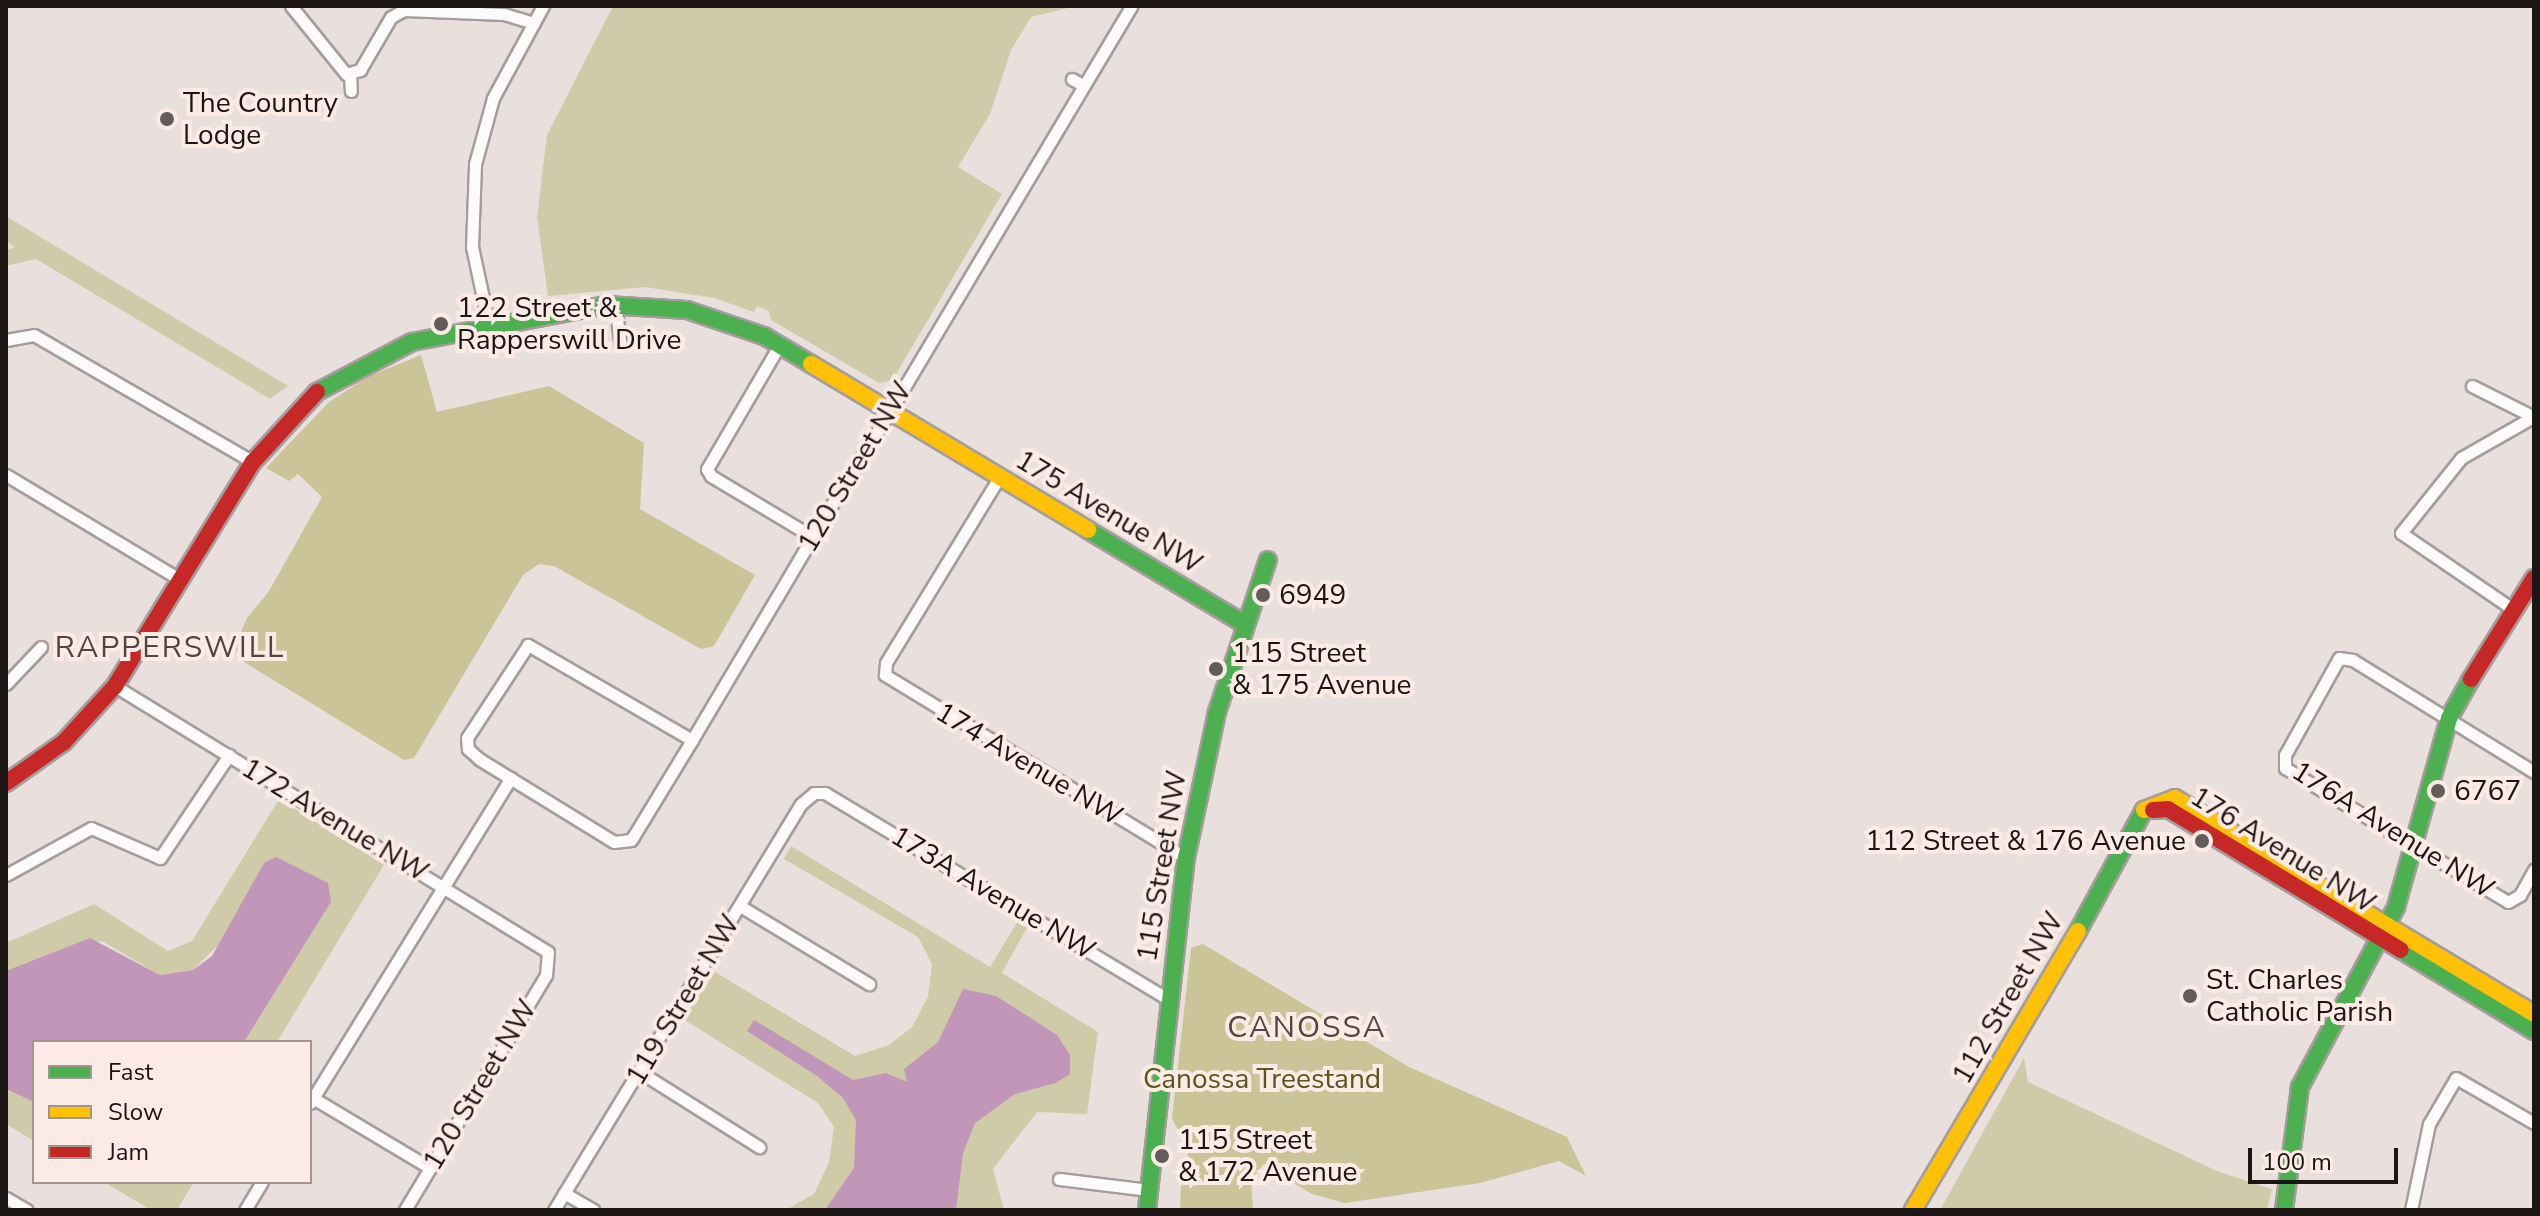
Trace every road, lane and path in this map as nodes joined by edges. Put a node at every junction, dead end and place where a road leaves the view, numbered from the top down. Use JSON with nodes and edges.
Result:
{"nodes":[{"id":1,"x":291,"y":6,"type":"edge"},
{"id":2,"x":543,"y":6,"type":"edge"},
{"id":3,"x":1131,"y":6,"type":"edge"},
{"id":4,"x":534,"y":23,"type":"junction"},
{"id":5,"x":350,"y":74,"type":"junction"},
{"id":6,"x":351,"y":91,"type":"dead end"},
{"id":7,"x":615,"y":305,"type":"junction"},
{"id":8,"x":489,"y":326,"type":"junction"},
{"id":9,"x":6,"y":340,"type":"edge"},
{"id":10,"x":620,"y":342,"type":"dead end"},
{"id":11,"x":780,"y":344,"type":"junction"},
{"id":12,"x":2472,"y":386,"type":"dead end"},
{"id":13,"x":890,"y":411,"type":"junction"},
{"id":14,"x":2534,"y":417,"type":"edge"},
{"id":15,"x":253,"y":462,"type":"junction"},
{"id":16,"x":6,"y":475,"type":"edge"},
{"id":17,"x":1000,"y":476,"type":"junction"},
{"id":18,"x":813,"y":537,"type":"junction"},
{"id":19,"x":1268,"y":560,"type":"dead end"},
{"id":20,"x":2534,"y":578,"type":"edge"},
{"id":21,"x":179,"y":579,"type":"junction"},
{"id":22,"x":2511,"y":608,"type":"junction"},
{"id":23,"x":1243,"y":623,"type":"junction"},
{"id":24,"x":41,"y":647,"type":"dead end"},
{"id":25,"x":6,"y":684,"type":"edge"},
{"id":26,"x":115,"y":686,"type":"junction"},
{"id":27,"x":2449,"y":718,"type":"junction"},
{"id":28,"x":692,"y":740,"type":"junction"},
{"id":29,"x":229,"y":755,"type":"junction"},
{"id":30,"x":2534,"y":772,"type":"edge"},
{"id":31,"x":511,"y":778,"type":"junction"},
{"id":32,"x":6,"y":783,"type":"edge"},
{"id":33,"x":814,"y":793,"type":"joint"},
{"id":34,"x":2144,"y":810,"type":"joint"},
{"id":35,"x":2414,"y":849,"type":"junction"},
{"id":36,"x":1186,"y":858,"type":"junction"},
{"id":37,"x":2534,"y":870,"type":"edge"},
{"id":38,"x":6,"y":875,"type":"edge"},
{"id":39,"x":445,"y":887,"type":"junction"},
{"id":40,"x":740,"y":906,"type":"junction"},
{"id":41,"x":2384,"y":934,"type":"junction"},
{"id":42,"x":551,"y":958,"type":"joint"},
{"id":43,"x":869,"y":984,"type":"dead end"},
{"id":44,"x":1169,"y":1000,"type":"junction"},
{"id":45,"x":2534,"y":1014,"type":"edge"},
{"id":46,"x":2534,"y":1031,"type":"edge"},
{"id":47,"x":640,"y":1072,"type":"junction"},
{"id":48,"x":312,"y":1100,"type":"edge"},
{"id":49,"x":2534,"y":1123,"type":"edge"},
{"id":50,"x":759,"y":1147,"type":"dead end"},
{"id":51,"x":430,"y":1168,"type":"junction"},
{"id":52,"x":1059,"y":1179,"type":"dead end"},
{"id":53,"x":261,"y":1184,"type":"edge"},
{"id":54,"x":1149,"y":1190,"type":"junction"},
{"id":55,"x":564,"y":1193,"type":"junction"},
{"id":56,"x":6,"y":1198,"type":"edge"},
{"id":57,"x":27,"y":1210,"type":"edge"},
{"id":58,"x":245,"y":1210,"type":"edge"},
{"id":59,"x":405,"y":1210,"type":"edge"},
{"id":60,"x":554,"y":1210,"type":"edge"},
{"id":61,"x":593,"y":1210,"type":"edge"},
{"id":62,"x":1147,"y":1210,"type":"edge"},
{"id":63,"x":1913,"y":1210,"type":"edge"},
{"id":64,"x":2284,"y":1210,"type":"edge"},
{"id":65,"x":2411,"y":1210,"type":"edge"}],
"edges":[{"from":1,"to":5,"type":"street"},
{"from":2,"to":4,"type":"street"},
{"from":3,"to":13,"type":"street","name":"120 Street NW"},
{"from":4,"to":5,"type":"street"},
{"from":4,"to":8,"type":"street"},
{"from":5,"to":6,"type":"street"},
{"from":7,"to":8,"type":"street","name":"175 Avenue NW"},
{"from":7,"to":10,"type":"street"},
{"from":7,"to":11,"type":"street","name":"175 Avenue NW"},
{"from":8,"to":15,"type":"street","name":"175 Avenue NW"},
{"from":9,"to":15,"type":"street"},
{"from":11,"to":13,"type":"street","name":"175 Avenue NW"},
{"from":11,"to":18,"type":"street"},
{"from":12,"to":14,"type":"street"},
{"from":13,"to":17,"type":"street","name":"175 Avenue NW"},
{"from":13,"to":18,"type":"street","name":"120 Street NW"},
{"from":14,"to":22,"type":"street"},
{"from":15,"to":21,"type":"street","name":"175 Avenue NW"},
{"from":16,"to":21,"type":"street"},
{"from":17,"to":23,"type":"street","name":"175 Avenue NW"},
{"from":17,"to":36,"type":"street","name":"174 Avenue NW"},
{"from":18,"to":28,"type":"street","name":"120 Street NW"},
{"from":19,"to":23,"type":"street","name":"115 Street NW"},
{"from":20,"to":22,"type":"street"},
{"from":21,"to":26,"type":"street","name":"175 Avenue NW"},
{"from":22,"to":27,"type":"street"},
{"from":23,"to":36,"type":"street","name":"115 Street NW"},
{"from":24,"to":25,"type":"street"},
{"from":26,"to":29,"type":"street","name":"172 Avenue NW"},
{"from":26,"to":32,"type":"street","name":"175 Avenue NW"},
{"from":27,"to":30,"type":"street"},
{"from":27,"to":35,"type":"street"},
{"from":27,"to":35,"type":"street","name":"176A Avenue NW"},
{"from":28,"to":31,"type":"street","name":"120 Street NW"},
{"from":28,"to":31,"type":"street"},
{"from":29,"to":38,"type":"street"},
{"from":29,"to":39,"type":"street","name":"172 Avenue NW"},
{"from":31,"to":39,"type":"street"},
{"from":33,"to":40,"type":"street","name":"119 Street NW"},
{"from":33,"to":44,"type":"street","name":"173A Avenue NW"},
{"from":34,"to":41,"type":"street","name":"176 Avenue NW"},
{"from":34,"to":63,"type":"street","name":"112 Street NW"},
{"from":35,"to":37,"type":"street","name":"176A Avenue NW"},
{"from":35,"to":41,"type":"street"},
{"from":36,"to":44,"type":"street","name":"115 Street NW"},
{"from":39,"to":42,"type":"street","name":"172 Avenue NW"},
{"from":39,"to":48,"type":"street"},
{"from":40,"to":43,"type":"street"},
{"from":40,"to":47,"type":"street","name":"119 Street NW"},
{"from":41,"to":45,"type":"street","name":"176 Avenue NW"},
{"from":41,"to":46,"type":"street","name":"176 Avenue NW"},
{"from":41,"to":64,"type":"street"},
{"from":42,"to":51,"type":"street","name":"120 Street NW"},
{"from":44,"to":54,"type":"street","name":"115 Street NW"},
{"from":47,"to":50,"type":"street"},
{"from":47,"to":55,"type":"street","name":"119 Street NW"},
{"from":48,"to":51,"type":"street"},
{"from":49,"to":65,"type":"street"},
{"from":51,"to":59,"type":"street","name":"120 Street NW"},
{"from":52,"to":54,"type":"street"},
{"from":53,"to":58,"type":"street"},
{"from":54,"to":62,"type":"street","name":"115 Street NW"},
{"from":55,"to":60,"type":"street","name":"119 Street NW"},
{"from":55,"to":61,"type":"street"},
{"from":56,"to":57,"type":"street"}]}
